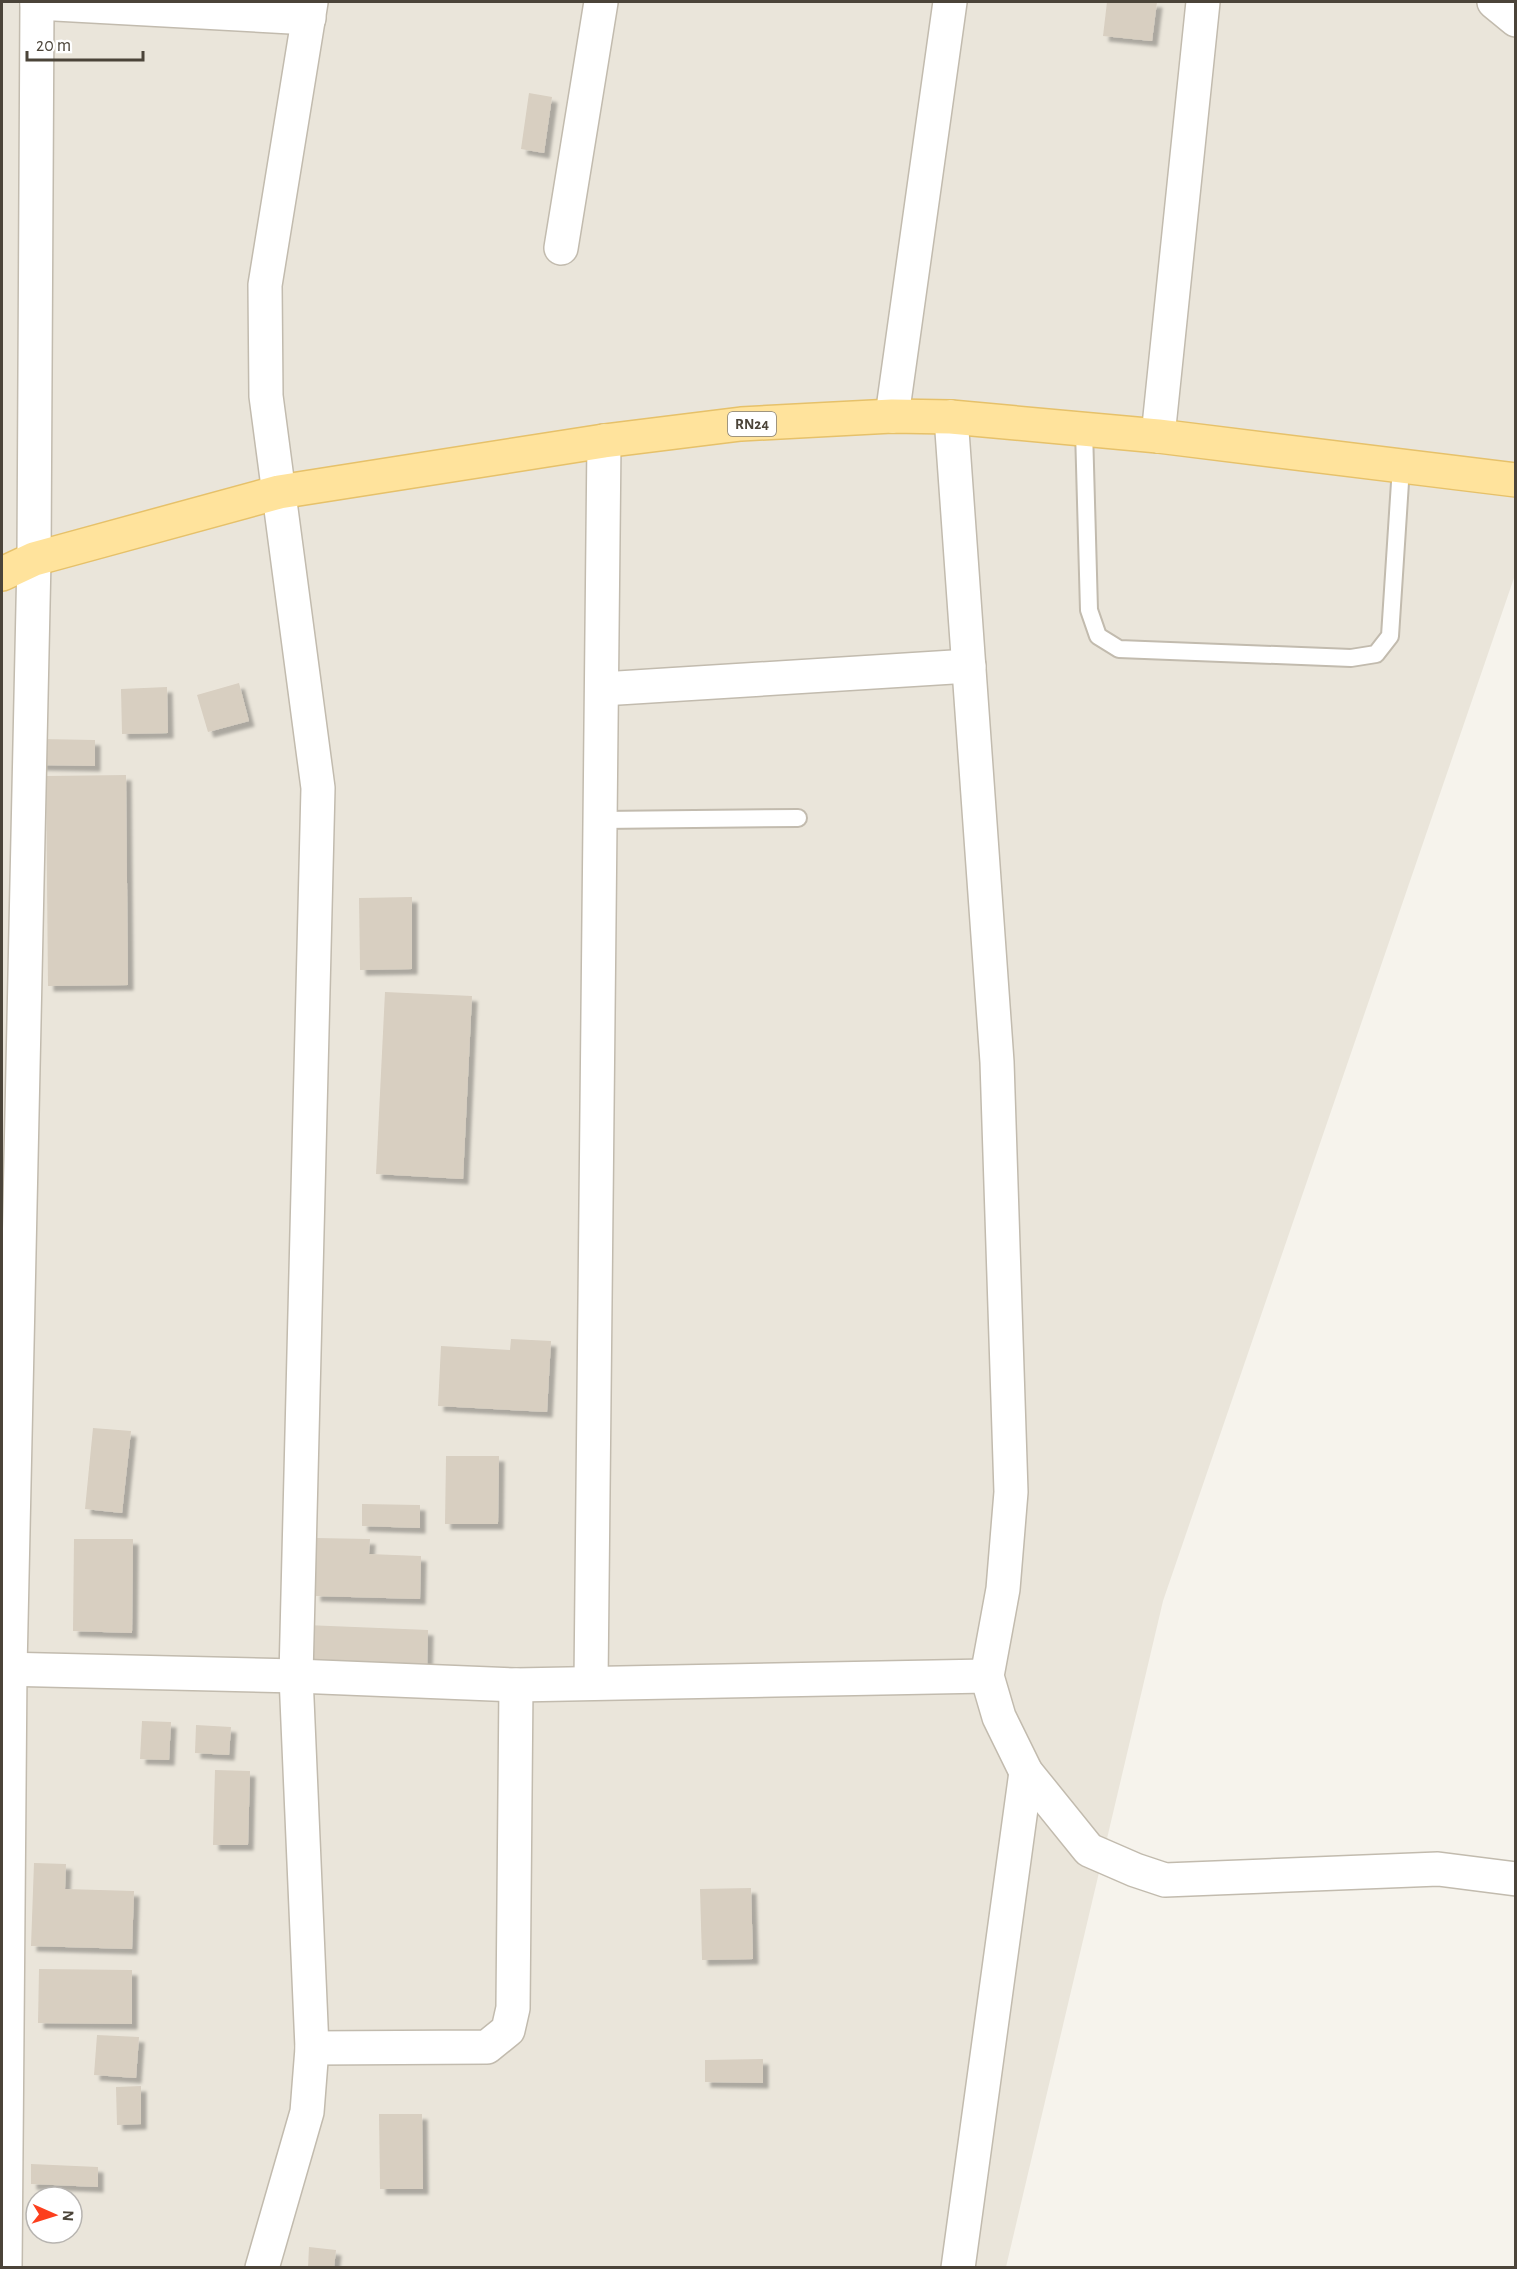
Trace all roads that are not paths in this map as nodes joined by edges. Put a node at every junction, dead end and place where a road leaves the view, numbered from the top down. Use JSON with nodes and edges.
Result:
{"nodes":[{"id":1,"x":37,"y":2,"type":"edge"},
{"id":2,"x":601,"y":2,"type":"edge"},
{"id":3,"x":950,"y":2,"type":"edge"},
{"id":4,"x":1203,"y":2,"type":"edge"},
{"id":5,"x":1494,"y":2,"type":"edge"},
{"id":6,"x":310,"y":10,"type":"edge"},
{"id":7,"x":1515,"y":20,"type":"edge"},
{"id":8,"x":561,"y":248,"type":"dead end"},
{"id":9,"x":892,"y":416,"type":"junction"},
{"id":10,"x":951,"y":417,"type":"junction"},
{"id":11,"x":1084,"y":430,"type":"junction"},
{"id":12,"x":1158,"y":436,"type":"junction"},
{"id":13,"x":604,"y":441,"type":"junction"},
{"id":14,"x":1401,"y":466,"type":"junction"},
{"id":15,"x":1515,"y":480,"type":"edge"},
{"id":16,"x":279,"y":492,"type":"junction"},
{"id":17,"x":34,"y":559,"type":"junction"},
{"id":18,"x":2,"y":574,"type":"edge"},
{"id":19,"x":969,"y":666,"type":"junction"},
{"id":20,"x":602,"y":689,"type":"junction"},
{"id":21,"x":798,"y":818,"type":"dead end"},
{"id":22,"x":601,"y":820,"type":"junction"},
{"id":23,"x":6,"y":1669,"type":"edge"},
{"id":24,"x":296,"y":1676,"type":"junction"},
{"id":25,"x":987,"y":1676,"type":"junction"},
{"id":26,"x":591,"y":1683,"type":"junction"},
{"id":27,"x":516,"y":1685,"type":"junction"},
{"id":28,"x":1026,"y":1772,"type":"junction"},
{"id":29,"x":1515,"y":1879,"type":"edge"},
{"id":30,"x":312,"y":2048,"type":"junction"},
{"id":31,"x":5,"y":2268,"type":"edge"},
{"id":32,"x":262,"y":2268,"type":"edge"},
{"id":33,"x":958,"y":2268,"type":"edge"}],
"edges":[{"from":1,"to":6,"type":"street"},
{"from":1,"to":17,"type":"street"},
{"from":2,"to":8,"type":"street"},
{"from":3,"to":9,"type":"street"},
{"from":4,"to":12,"type":"street"},
{"from":5,"to":7,"type":"street"},
{"from":6,"to":16,"type":"street"},
{"from":9,"to":10,"type":"main road","number":"RN24"},
{"from":9,"to":13,"type":"main road","number":"RN24"},
{"from":10,"to":11,"type":"main road","number":"RN24"},
{"from":10,"to":19,"type":"street"},
{"from":11,"to":12,"type":"main road","number":"RN24"},
{"from":11,"to":14,"type":"lane"},
{"from":12,"to":14,"type":"main road","number":"RN24"},
{"from":13,"to":16,"type":"main road","number":"RN24"},
{"from":13,"to":20,"type":"street"},
{"from":14,"to":15,"type":"main road","number":"RN24"},
{"from":16,"to":17,"type":"main road","number":"RN24"},
{"from":16,"to":24,"type":"street"},
{"from":17,"to":18,"type":"main road","number":"RN24"},
{"from":17,"to":23,"type":"street"},
{"from":19,"to":20,"type":"street"},
{"from":19,"to":25,"type":"street"},
{"from":20,"to":22,"type":"street"},
{"from":21,"to":22,"type":"lane"},
{"from":22,"to":26,"type":"street"},
{"from":23,"to":24,"type":"street"},
{"from":23,"to":31,"type":"street"},
{"from":24,"to":27,"type":"street"},
{"from":24,"to":30,"type":"street"},
{"from":25,"to":26,"type":"street"},
{"from":25,"to":28,"type":"street"},
{"from":26,"to":27,"type":"street"},
{"from":27,"to":30,"type":"street"},
{"from":28,"to":29,"type":"street"},
{"from":28,"to":33,"type":"street"},
{"from":30,"to":32,"type":"street"}]}
